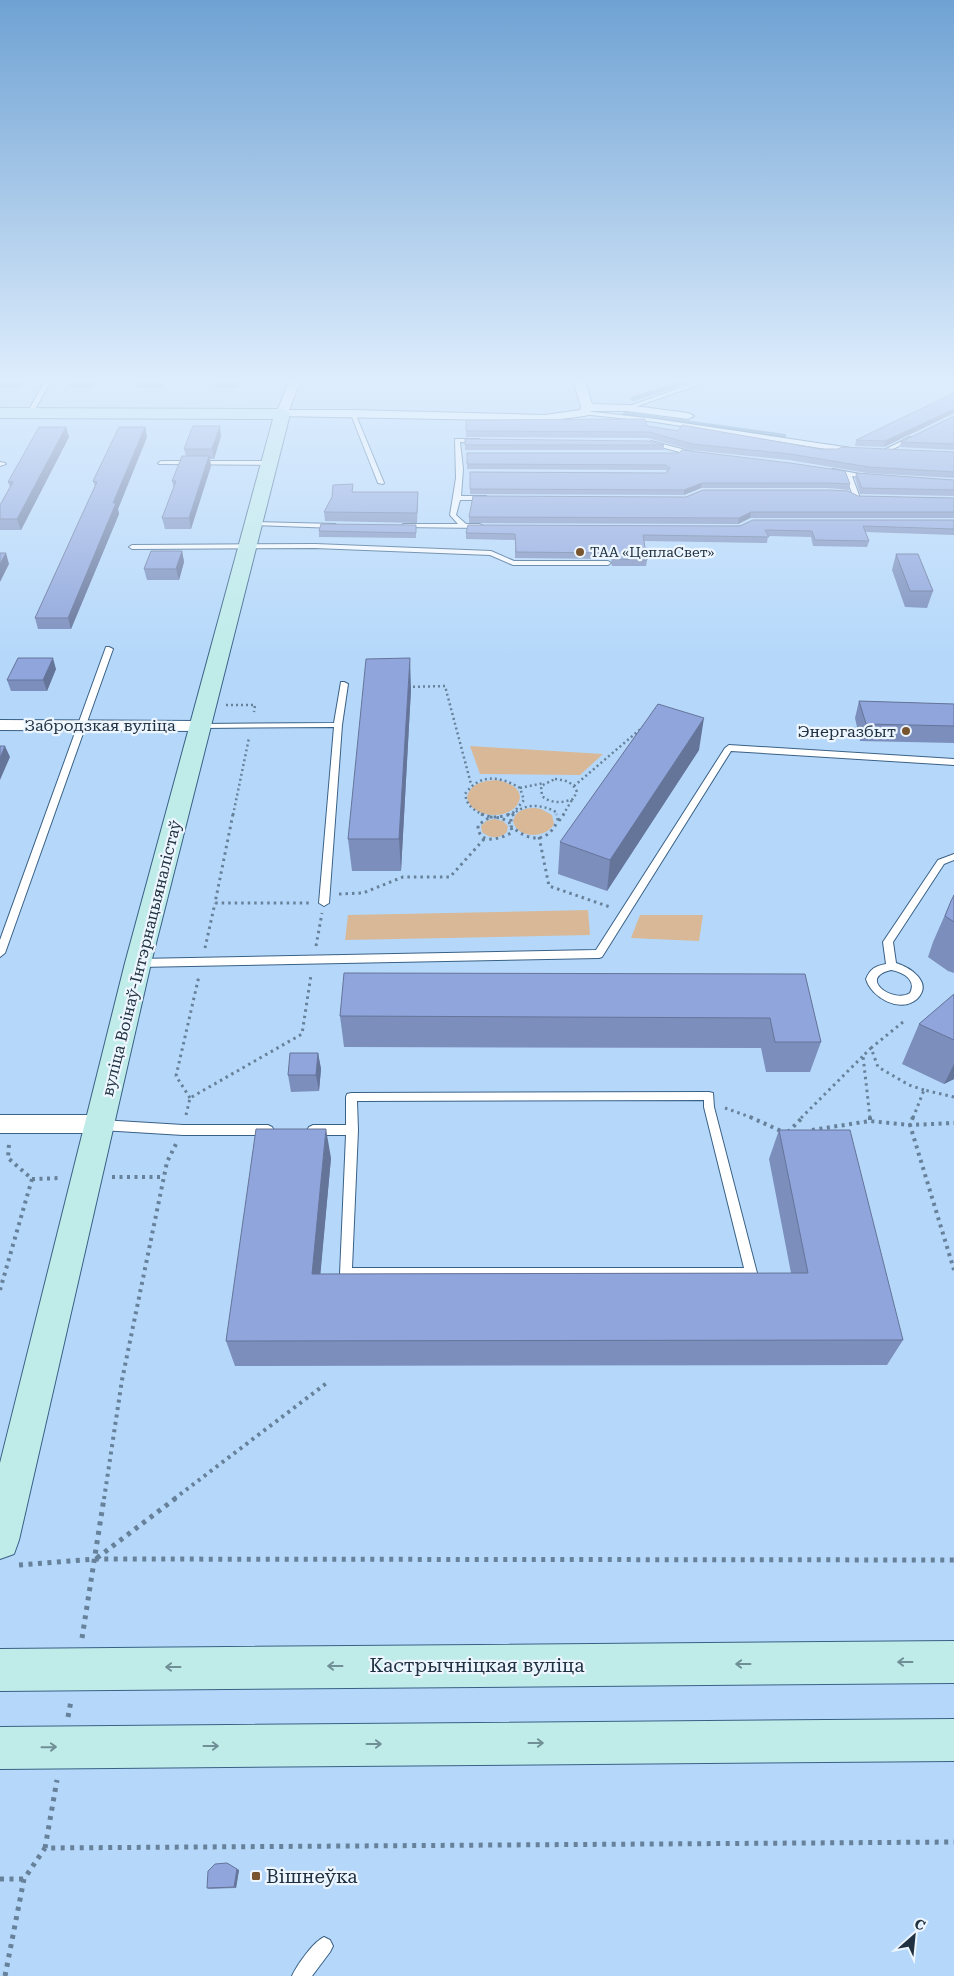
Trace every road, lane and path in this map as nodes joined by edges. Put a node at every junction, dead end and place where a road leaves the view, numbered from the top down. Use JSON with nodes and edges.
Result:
{"nodes":[{"id":1,"x":268,"y":471,"type":"edge"},
{"id":2,"x":376,"y":471,"type":"edge"},
{"id":3,"x":834,"y":471,"type":"edge"},
{"id":4,"x":460,"y":473,"type":"joint"},
{"id":5,"x":470,"y":473,"type":"edge"},
{"id":6,"x":848,"y":474,"type":"junction"},
{"id":7,"x":877,"y":477,"type":"edge"},
{"id":8,"x":381,"y":483,"type":"dead end"},
{"id":9,"x":848,"y":494,"type":"edge"},
{"id":10,"x":458,"y":498,"type":"junction"},
{"id":11,"x":497,"y":498,"type":"edge"},
{"id":12,"x":857,"y":498,"type":"junction"},
{"id":13,"x":867,"y":498,"type":"edge"},
{"id":14,"x":341,"y":526,"type":"edge"},
{"id":15,"x":398,"y":526,"type":"edge"},
{"id":16,"x":464,"y":526,"type":"junction"},
{"id":17,"x":483,"y":526,"type":"edge"},
{"id":18,"x":251,"y":535,"type":"junction"},
{"id":19,"x":132,"y":547,"type":"dead end"},
{"id":20,"x":608,"y":563,"type":"dead end"},
{"id":21,"x":109,"y":649,"type":"dead end"},
{"id":22,"x":344,"y":684,"type":"dead end"},
{"id":23,"x":399,"y":687,"type":"edge"},
{"id":24,"x":204,"y":716,"type":"junction"},
{"id":25,"x":648,"y":723,"type":"edge"},
{"id":26,"x":0,"y":725,"type":"edge"},
{"id":27,"x":82,"y":725,"type":"junction"},
{"id":28,"x":338,"y":725,"type":"junction"},
{"id":29,"x":252,"y":726,"type":"junction"},
{"id":30,"x":954,"y":762,"type":"edge"},
{"id":31,"x":544,"y":783,"type":"junction"},
{"id":32,"x":471,"y":784,"type":"junction"},
{"id":33,"x":574,"y":786,"type":"junction"},
{"id":34,"x":520,"y":788,"type":"junction"},
{"id":35,"x":573,"y":800,"type":"junction"},
{"id":36,"x":515,"y":812,"type":"junction"},
{"id":37,"x":496,"y":817,"type":"junction"},
{"id":38,"x":559,"y":821,"type":"junction"},
{"id":39,"x":511,"y":826,"type":"junction"},
{"id":40,"x":540,"y":837,"type":"junction"},
{"id":41,"x":485,"y":838,"type":"junction"},
{"id":42,"x":954,"y":857,"type":"edge"},
{"id":43,"x":325,"y":899,"type":"junction"},
{"id":44,"x":215,"y":903,"type":"junction"},
{"id":45,"x":625,"y":912,"type":"junction"},
{"id":46,"x":0,"y":953,"type":"edge"},
{"id":47,"x":313,"y":960,"type":"junction"},
{"id":48,"x":202,"y":962,"type":"junction"},
{"id":49,"x":138,"y":963,"type":"junction"},
{"id":50,"x":891,"y":966,"type":"junction"},
{"id":51,"x":903,"y":1022,"type":"dead end"},
{"id":52,"x":871,"y":1048,"type":"junction"},
{"id":53,"x":863,"y":1056,"type":"junction"},
{"id":54,"x":924,"y":1090,"type":"junction"},
{"id":55,"x":954,"y":1097,"type":"edge"},
{"id":56,"x":190,"y":1098,"type":"junction"},
{"id":57,"x":709,"y":1107,"type":"junction"},
{"id":58,"x":870,"y":1121,"type":"junction"},
{"id":59,"x":954,"y":1123,"type":"edge"},
{"id":60,"x":6,"y":1124,"type":"edge"},
{"id":61,"x":99,"y":1124,"type":"junction"},
{"id":62,"x":910,"y":1125,"type":"junction"},
{"id":63,"x":183,"y":1130,"type":"junction"},
{"id":64,"x":282,"y":1130,"type":"edge"},
{"id":65,"x":302,"y":1130,"type":"edge"},
{"id":66,"x":352,"y":1130,"type":"junction"},
{"id":67,"x":805,"y":1131,"type":"edge"},
{"id":68,"x":796,"y":1132,"type":"edge"},
{"id":69,"x":787,"y":1134,"type":"junction"},
{"id":70,"x":954,"y":1270,"type":"edge"},
{"id":71,"x":0,"y":1290,"type":"edge"},
{"id":72,"x":328,"y":1382,"type":"dead end"},
{"id":73,"x":0,"y":1540,"type":"edge"},
{"id":74,"x":96,"y":1559,"type":"junction"},
{"id":75,"x":954,"y":1560,"type":"edge"},
{"id":76,"x":19,"y":1565,"type":"dead end"},
{"id":77,"x":954,"y":1662,"type":"edge"},
{"id":78,"x":0,"y":1670,"type":"edge"},
{"id":79,"x":954,"y":1740,"type":"edge"},
{"id":80,"x":0,"y":1748,"type":"edge"},
{"id":81,"x":954,"y":1842,"type":"edge"},
{"id":82,"x":0,"y":1879,"type":"edge"},
{"id":83,"x":24,"y":1879,"type":"junction"},
{"id":84,"x":324,"y":1946,"type":"dead end"},
{"id":85,"x":4,"y":1976,"type":"edge"},
{"id":86,"x":301,"y":1976,"type":"edge"}],
"edges":[{"from":1,"to":18,"type":"street","name":"вуліца Воінаў-Інтэрнацыяналістаў"},
{"from":2,"to":8,"type":"lane"},
{"from":3,"to":6,"type":"lane"},
{"from":4,"to":5,"type":"lane"},
{"from":4,"to":10,"type":"lane"},
{"from":6,"to":7,"type":"lane"},
{"from":6,"to":12,"type":"lane"},
{"from":9,"to":12,"type":"lane"},
{"from":10,"to":11,"type":"lane"},
{"from":10,"to":16,"type":"lane"},
{"from":12,"to":13,"type":"lane"},
{"from":14,"to":18,"type":"lane"},
{"from":15,"to":16,"type":"lane"},
{"from":16,"to":17,"type":"lane"},
{"from":18,"to":19,"type":"lane"},
{"from":18,"to":20,"type":"lane"},
{"from":18,"to":24,"type":"street","name":"вуліца Воінаў-Інтэрнацыяналістаў"},
{"from":21,"to":27,"type":"lane"},
{"from":22,"to":28,"type":"lane"},
{"from":23,"to":32,"type":"path"},
{"from":24,"to":27,"type":"street","name":"Забродзкая вуліца"},
{"from":24,"to":29,"type":"lane"},
{"from":24,"to":29,"type":"path"},
{"from":24,"to":49,"type":"street","name":"вуліца Воінаў-Інтэрнацыяналістаў"},
{"from":25,"to":33,"type":"path"},
{"from":26,"to":27,"type":"street","name":"Забродзкая вуліца"},
{"from":27,"to":46,"type":"lane"},
{"from":28,"to":29,"type":"lane"},
{"from":28,"to":43,"type":"lane"},
{"from":29,"to":44,"type":"path"},
{"from":30,"to":45,"type":"lane"},
{"from":31,"to":33,"type":"path"},
{"from":31,"to":34,"type":"path"},
{"from":31,"to":35,"type":"path"},
{"from":32,"to":34,"type":"path"},
{"from":32,"to":37,"type":"path"},
{"from":33,"to":35,"type":"path"},
{"from":34,"to":36,"type":"path"},
{"from":35,"to":38,"type":"path"},
{"from":36,"to":37,"type":"path"},
{"from":36,"to":38,"type":"path"},
{"from":36,"to":39,"type":"path"},
{"from":37,"to":39,"type":"path"},
{"from":37,"to":41,"type":"path"},
{"from":38,"to":40,"type":"path"},
{"from":39,"to":40,"type":"path"},
{"from":39,"to":41,"type":"path"},
{"from":40,"to":45,"type":"path"},
{"from":41,"to":43,"type":"path"},
{"from":42,"to":50,"type":"lane"},
{"from":43,"to":44,"type":"path"},
{"from":43,"to":47,"type":"path"},
{"from":44,"to":48,"type":"path"},
{"from":45,"to":47,"type":"lane"},
{"from":47,"to":48,"type":"lane"},
{"from":47,"to":56,"type":"path"},
{"from":48,"to":49,"type":"lane"},
{"from":48,"to":56,"type":"path"},
{"from":49,"to":61,"type":"street","name":"вуліца Воінаў-Інтэрнацыяналістаў"},
{"from":50,"to":50,"type":"lane"},
{"from":51,"to":52,"type":"path"},
{"from":52,"to":53,"type":"path"},
{"from":52,"to":54,"type":"path"},
{"from":53,"to":58,"type":"path"},
{"from":53,"to":69,"type":"path"},
{"from":54,"to":55,"type":"path"},
{"from":54,"to":62,"type":"path"},
{"from":56,"to":63,"type":"path"},
{"from":57,"to":66,"type":"lane"},
{"from":57,"to":66,"type":"lane"},
{"from":57,"to":69,"type":"path"},
{"from":58,"to":62,"type":"path"},
{"from":58,"to":67,"type":"path"},
{"from":59,"to":62,"type":"path"},
{"from":60,"to":61,"type":"street"},
{"from":60,"to":71,"type":"path"},
{"from":61,"to":63,"type":"lane"},
{"from":61,"to":73,"type":"street","name":"вуліца Воінаў-Інтэрнацыяналістаў"},
{"from":62,"to":70,"type":"path"},
{"from":63,"to":64,"type":"lane"},
{"from":63,"to":74,"type":"path"},
{"from":65,"to":66,"type":"lane"},
{"from":68,"to":69,"type":"path"},
{"from":72,"to":74,"type":"path"},
{"from":74,"to":75,"type":"path"},
{"from":74,"to":76,"type":"path"},
{"from":77,"to":78,"type":"street","name":"Кастрычніцкая вуліца","one_way":true},
{"from":80,"to":79,"type":"street","one_way":true},
{"from":81,"to":83,"type":"path"},
{"from":82,"to":83,"type":"path"},
{"from":83,"to":85,"type":"path"},
{"from":84,"to":86,"type":"lane"}]}
